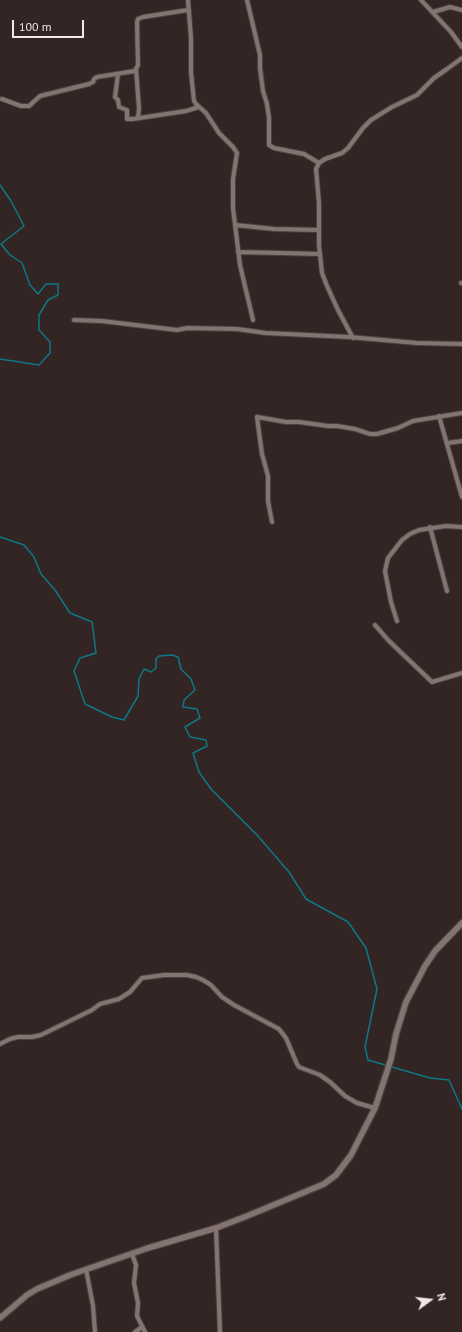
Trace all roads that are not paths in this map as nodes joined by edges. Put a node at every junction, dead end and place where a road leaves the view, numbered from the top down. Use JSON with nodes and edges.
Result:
{"nodes":[{"id":1,"x":188,"y":0,"type":"edge"},
{"id":2,"x":247,"y":0,"type":"edge"},
{"id":3,"x":421,"y":0,"type":"edge"},
{"id":4,"x":188,"y":10,"type":"junction"},
{"id":5,"x":462,"y":10,"type":"edge"},
{"id":6,"x":433,"y":12,"type":"junction"},
{"id":7,"x":462,"y":47,"type":"edge"},
{"id":8,"x":462,"y":58,"type":"edge"},
{"id":9,"x":136,"y":69,"type":"junction"},
{"id":10,"x":118,"y":74,"type":"junction"},
{"id":11,"x":2,"y":99,"type":"dead end"},
{"id":12,"x":199,"y":107,"type":"junction"},
{"id":13,"x":138,"y":118,"type":"junction"},
{"id":14,"x":318,"y":163,"type":"junction"},
{"id":15,"x":235,"y":225,"type":"junction"},
{"id":16,"x":319,"y":230,"type":"junction"},
{"id":17,"x":238,"y":252,"type":"junction"},
{"id":18,"x":320,"y":254,"type":"junction"},
{"id":19,"x":74,"y":320,"type":"dead end"},
{"id":20,"x":253,"y":320,"type":"dead end"},
{"id":21,"x":353,"y":338,"type":"junction"},
{"id":22,"x":462,"y":344,"type":"edge"},
{"id":23,"x":462,"y":413,"type":"edge"},
{"id":24,"x":439,"y":416,"type":"junction"},
{"id":25,"x":462,"y":441,"type":"edge"},
{"id":26,"x":448,"y":443,"type":"junction"},
{"id":27,"x":462,"y":497,"type":"edge"},
{"id":28,"x":272,"y":522,"type":"dead end"},
{"id":29,"x":462,"y":527,"type":"edge"},
{"id":30,"x":430,"y":528,"type":"junction"},
{"id":31,"x":446,"y":591,"type":"dead end"},
{"id":32,"x":397,"y":621,"type":"dead end"},
{"id":33,"x":375,"y":625,"type":"dead end"},
{"id":34,"x":462,"y":673,"type":"edge"},
{"id":35,"x":462,"y":923,"type":"edge"},
{"id":36,"x":0,"y":1044,"type":"edge"},
{"id":37,"x":375,"y":1108,"type":"junction"},
{"id":38,"x":216,"y":1228,"type":"junction"},
{"id":39,"x":132,"y":1254,"type":"junction"},
{"id":40,"x":86,"y":1269,"type":"junction"},
{"id":41,"x":0,"y":1318,"type":"edge"},
{"id":42,"x":142,"y":1328,"type":"junction"},
{"id":43,"x":95,"y":1332,"type":"edge"},
{"id":44,"x":135,"y":1332,"type":"edge"},
{"id":45,"x":145,"y":1332,"type":"edge"},
{"id":46,"x":220,"y":1332,"type":"edge"}],
"edges":[{"from":1,"to":4,"type":"street"},
{"from":2,"to":14,"type":"street"},
{"from":3,"to":6,"type":"street"},
{"from":4,"to":9,"type":"street"},
{"from":4,"to":12,"type":"street"},
{"from":5,"to":6,"type":"street"},
{"from":6,"to":7,"type":"street"},
{"from":8,"to":14,"type":"street"},
{"from":9,"to":10,"type":"street"},
{"from":9,"to":13,"type":"street"},
{"from":10,"to":11,"type":"street"},
{"from":10,"to":13,"type":"street"},
{"from":12,"to":13,"type":"street"},
{"from":12,"to":15,"type":"street"},
{"from":14,"to":16,"type":"street"},
{"from":15,"to":16,"type":"street"},
{"from":15,"to":17,"type":"street"},
{"from":16,"to":18,"type":"street"},
{"from":17,"to":18,"type":"street"},
{"from":17,"to":20,"type":"street"},
{"from":18,"to":21,"type":"street"},
{"from":19,"to":21,"type":"street"},
{"from":21,"to":22,"type":"street"},
{"from":23,"to":24,"type":"street"},
{"from":24,"to":26,"type":"street"},
{"from":24,"to":28,"type":"street"},
{"from":25,"to":26,"type":"street"},
{"from":26,"to":27,"type":"street"},
{"from":29,"to":30,"type":"street"},
{"from":30,"to":31,"type":"street"},
{"from":30,"to":32,"type":"street"},
{"from":33,"to":34,"type":"street"},
{"from":35,"to":37,"type":"street"},
{"from":36,"to":37,"type":"street"},
{"from":37,"to":38,"type":"street"},
{"from":38,"to":39,"type":"street"},
{"from":38,"to":46,"type":"street"},
{"from":39,"to":40,"type":"street"},
{"from":39,"to":42,"type":"street"},
{"from":40,"to":41,"type":"street"},
{"from":40,"to":43,"type":"street"},
{"from":42,"to":44,"type":"street"},
{"from":42,"to":45,"type":"street"}]}
